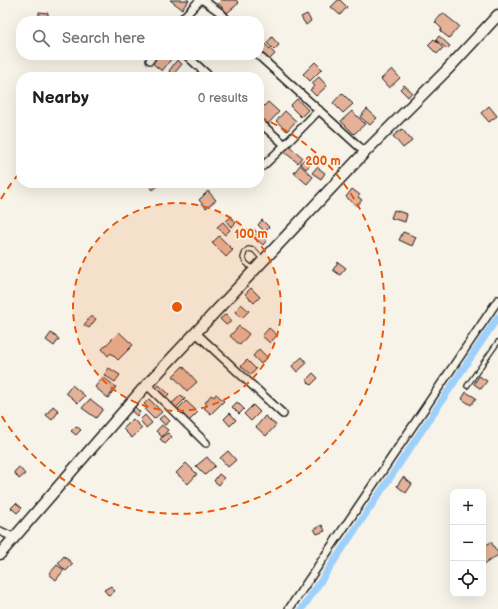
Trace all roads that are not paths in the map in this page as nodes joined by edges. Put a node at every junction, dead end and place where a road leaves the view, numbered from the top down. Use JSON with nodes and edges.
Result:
{"nodes":[{"id":1,"x":200,"y":0,"type":"edge"},
{"id":2,"x":203,"y":0,"type":"edge"},
{"id":3,"x":498,"y":15,"type":"edge"},
{"id":4,"x":185,"y":16,"type":"edge"},
{"id":5,"x":224,"y":16,"type":"edge"},
{"id":6,"x":191,"y":60,"type":"edge"},
{"id":7,"x":264,"y":60,"type":"edge"},
{"id":8,"x":205,"y":72,"type":"edge"},
{"id":9,"x":319,"y":110,"type":"junction"},
{"id":10,"x":264,"y":126,"type":"edge"},
{"id":11,"x":285,"y":145,"type":"junction"},
{"id":12,"x":365,"y":152,"type":"junction"},
{"id":13,"x":264,"y":165,"type":"edge"},
{"id":14,"x":264,"y":261,"type":"junction"},
{"id":15,"x":254,"y":270,"type":"junction"},
{"id":16,"x":498,"y":300,"type":"edge"},
{"id":17,"x":196,"y":333,"type":"junction"},
{"id":18,"x":498,"y":342,"type":"edge"},
{"id":19,"x":147,"y":385,"type":"junction"},
{"id":20,"x":467,"y":386,"type":"dead end"},
{"id":21,"x":283,"y":414,"type":"dead end"},
{"id":22,"x":206,"y":443,"type":"dead end"},
{"id":23,"x":0,"y":531,"type":"edge"},
{"id":24,"x":15,"y":538,"type":"junction"},
{"id":25,"x":0,"y":554,"type":"edge"},
{"id":26,"x":288,"y":609,"type":"edge"}],
"edges":[{"from":1,"to":4,"type":"street"},
{"from":2,"to":5,"type":"street"},
{"from":3,"to":12,"type":"main road"},
{"from":6,"to":8,"type":"street"},
{"from":7,"to":9,"type":"street"},
{"from":9,"to":11,"type":"street"},
{"from":9,"to":12,"type":"street"},
{"from":10,"to":11,"type":"street"},
{"from":11,"to":13,"type":"street"},
{"from":12,"to":14,"type":"main road"},
{"from":14,"to":15,"type":"main road"},
{"from":14,"to":15,"type":"lane"},
{"from":15,"to":17,"type":"main road"},
{"from":16,"to":26,"type":"street"},
{"from":17,"to":19,"type":"main road"},
{"from":17,"to":21,"type":"street"},
{"from":18,"to":20,"type":"lane"},
{"from":19,"to":22,"type":"street"},
{"from":19,"to":24,"type":"main road"},
{"from":23,"to":24,"type":"street"},
{"from":24,"to":25,"type":"main road"}]}
